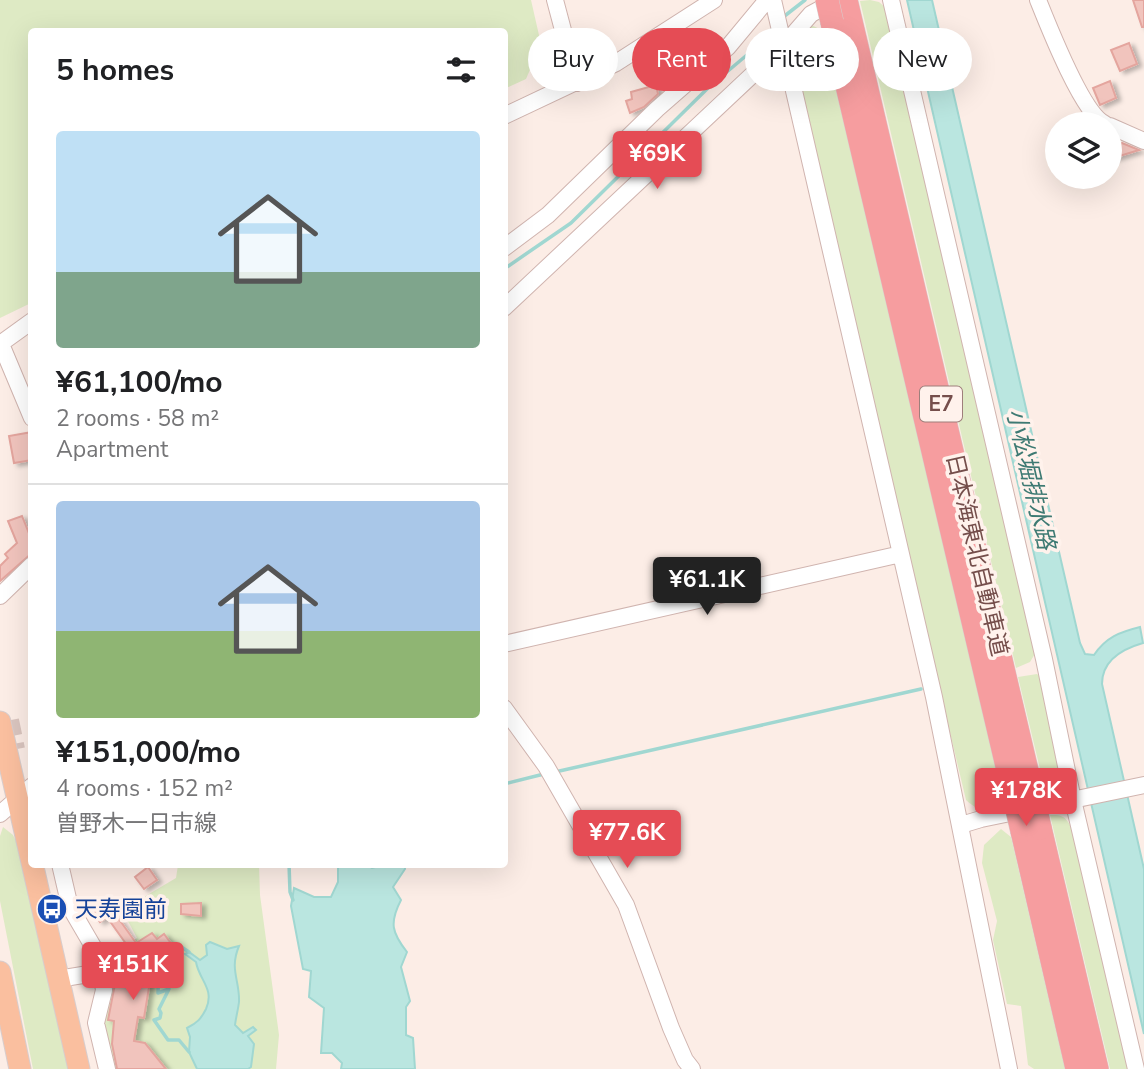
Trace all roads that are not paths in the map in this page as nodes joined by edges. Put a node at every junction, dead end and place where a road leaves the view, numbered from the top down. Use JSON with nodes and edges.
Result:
{"nodes":[{"id":1,"x":555,"y":0,"type":"edge"},
{"id":2,"x":714,"y":0,"type":"edge"},
{"id":3,"x":891,"y":0,"type":"edge"},
{"id":4,"x":1038,"y":0,"type":"edge"},
{"id":5,"x":772,"y":1,"type":"edge"},
{"id":6,"x":839,"y":8,"type":"edge"},
{"id":7,"x":562,"y":28,"type":"edge"},
{"id":8,"x":780,"y":28,"type":"edge"},
{"id":9,"x":796,"y":28,"type":"edge"},
{"id":10,"x":618,"y":62,"type":"edge"},
{"id":11,"x":745,"y":77,"type":"edge"},
{"id":12,"x":559,"y":91,"type":"edge"},
{"id":13,"x":795,"y":91,"type":"edge"},
{"id":14,"x":1092,"y":112,"type":"edge"},
{"id":15,"x":508,"y":114,"type":"edge"},
{"id":16,"x":1122,"y":131,"type":"edge"},
{"id":17,"x":1144,"y":141,"type":"edge"},
{"id":18,"x":508,"y":245,"type":"edge"},
{"id":19,"x":508,"y":304,"type":"edge"},
{"id":20,"x":28,"y":324,"type":"edge"},
{"id":21,"x":28,"y":339,"type":"edge"},
{"id":22,"x":1,"y":344,"type":"edge"},
{"id":23,"x":28,"y":408,"type":"edge"},
{"id":24,"x":901,"y":554,"type":"junction"},
{"id":25,"x":28,"y":569,"type":"edge"},
{"id":26,"x":0,"y":596,"type":"edge"},
{"id":27,"x":508,"y":643,"type":"edge"},
{"id":28,"x":508,"y":714,"type":"edge"},
{"id":29,"x":0,"y":722,"type":"edge"},
{"id":30,"x":1138,"y":786,"type":"edge"},
{"id":31,"x":24,"y":792,"type":"edge"},
{"id":32,"x":1078,"y":799,"type":"junction"},
{"id":33,"x":0,"y":814,"type":"edge"},
{"id":34,"x":28,"y":814,"type":"edge"},
{"id":35,"x":961,"y":825,"type":"junction"},
{"id":36,"x":1031,"y":830,"type":"junction"},
{"id":37,"x":38,"y":868,"type":"edge"},
{"id":38,"x":62,"y":868,"type":"edge"},
{"id":39,"x":0,"y":972,"type":"edge"},
{"id":40,"x":101,"y":972,"type":"junction"},
{"id":41,"x":58,"y":979,"type":"junction"},
{"id":42,"x":6,"y":1026,"type":"edge"},
{"id":43,"x":20,"y":1069,"type":"edge"},
{"id":44,"x":79,"y":1069,"type":"edge"},
{"id":45,"x":107,"y":1069,"type":"edge"},
{"id":46,"x":692,"y":1069,"type":"edge"},
{"id":47,"x":1009,"y":1069,"type":"edge"},
{"id":48,"x":1077,"y":1069,"type":"edge"},
{"id":49,"x":1097,"y":1069,"type":"edge"},
{"id":50,"x":1136,"y":1069,"type":"edge"}],
"edges":[{"from":1,"to":7,"type":"street"},
{"from":2,"to":10,"type":"street"},
{"from":3,"to":32,"type":"street"},
{"from":4,"to":14,"type":"street"},
{"from":5,"to":8,"type":"street"},
{"from":5,"to":18,"type":"street"},
{"from":6,"to":9,"type":"street"},
{"from":6,"to":36,"type":"highway","name":"日本海東北自動車道","number":"E7","bridge":true},
{"from":11,"to":19,"type":"street"},
{"from":12,"to":15,"type":"street"},
{"from":13,"to":24,"type":"street"},
{"from":16,"to":17,"type":"street"},
{"from":20,"to":22,"type":"street"},
{"from":21,"to":22,"type":"street"},
{"from":22,"to":23,"type":"street"},
{"from":24,"to":27,"type":"street"},
{"from":24,"to":35,"type":"street"},
{"from":25,"to":26,"type":"street"},
{"from":28,"to":46,"type":"street"},
{"from":29,"to":31,"type":"main road"},
{"from":30,"to":32,"type":"street"},
{"from":31,"to":33,"type":"street"},
{"from":31,"to":34,"type":"main road"},
{"from":32,"to":35,"type":"street"},
{"from":32,"to":50,"type":"street"},
{"from":35,"to":47,"type":"street"},
{"from":36,"to":48,"type":"highway","name":"日本海東北自動車道","number":"E7"},
{"from":36,"to":49,"type":"highway","name":"日本海東北自動車道","number":"E7"},
{"from":37,"to":41,"type":"main road"},
{"from":38,"to":40,"type":"street"},
{"from":39,"to":42,"type":"main road"},
{"from":40,"to":41,"type":"street"},
{"from":40,"to":45,"type":"street"},
{"from":41,"to":44,"type":"main road"},
{"from":42,"to":43,"type":"main road"}]}
